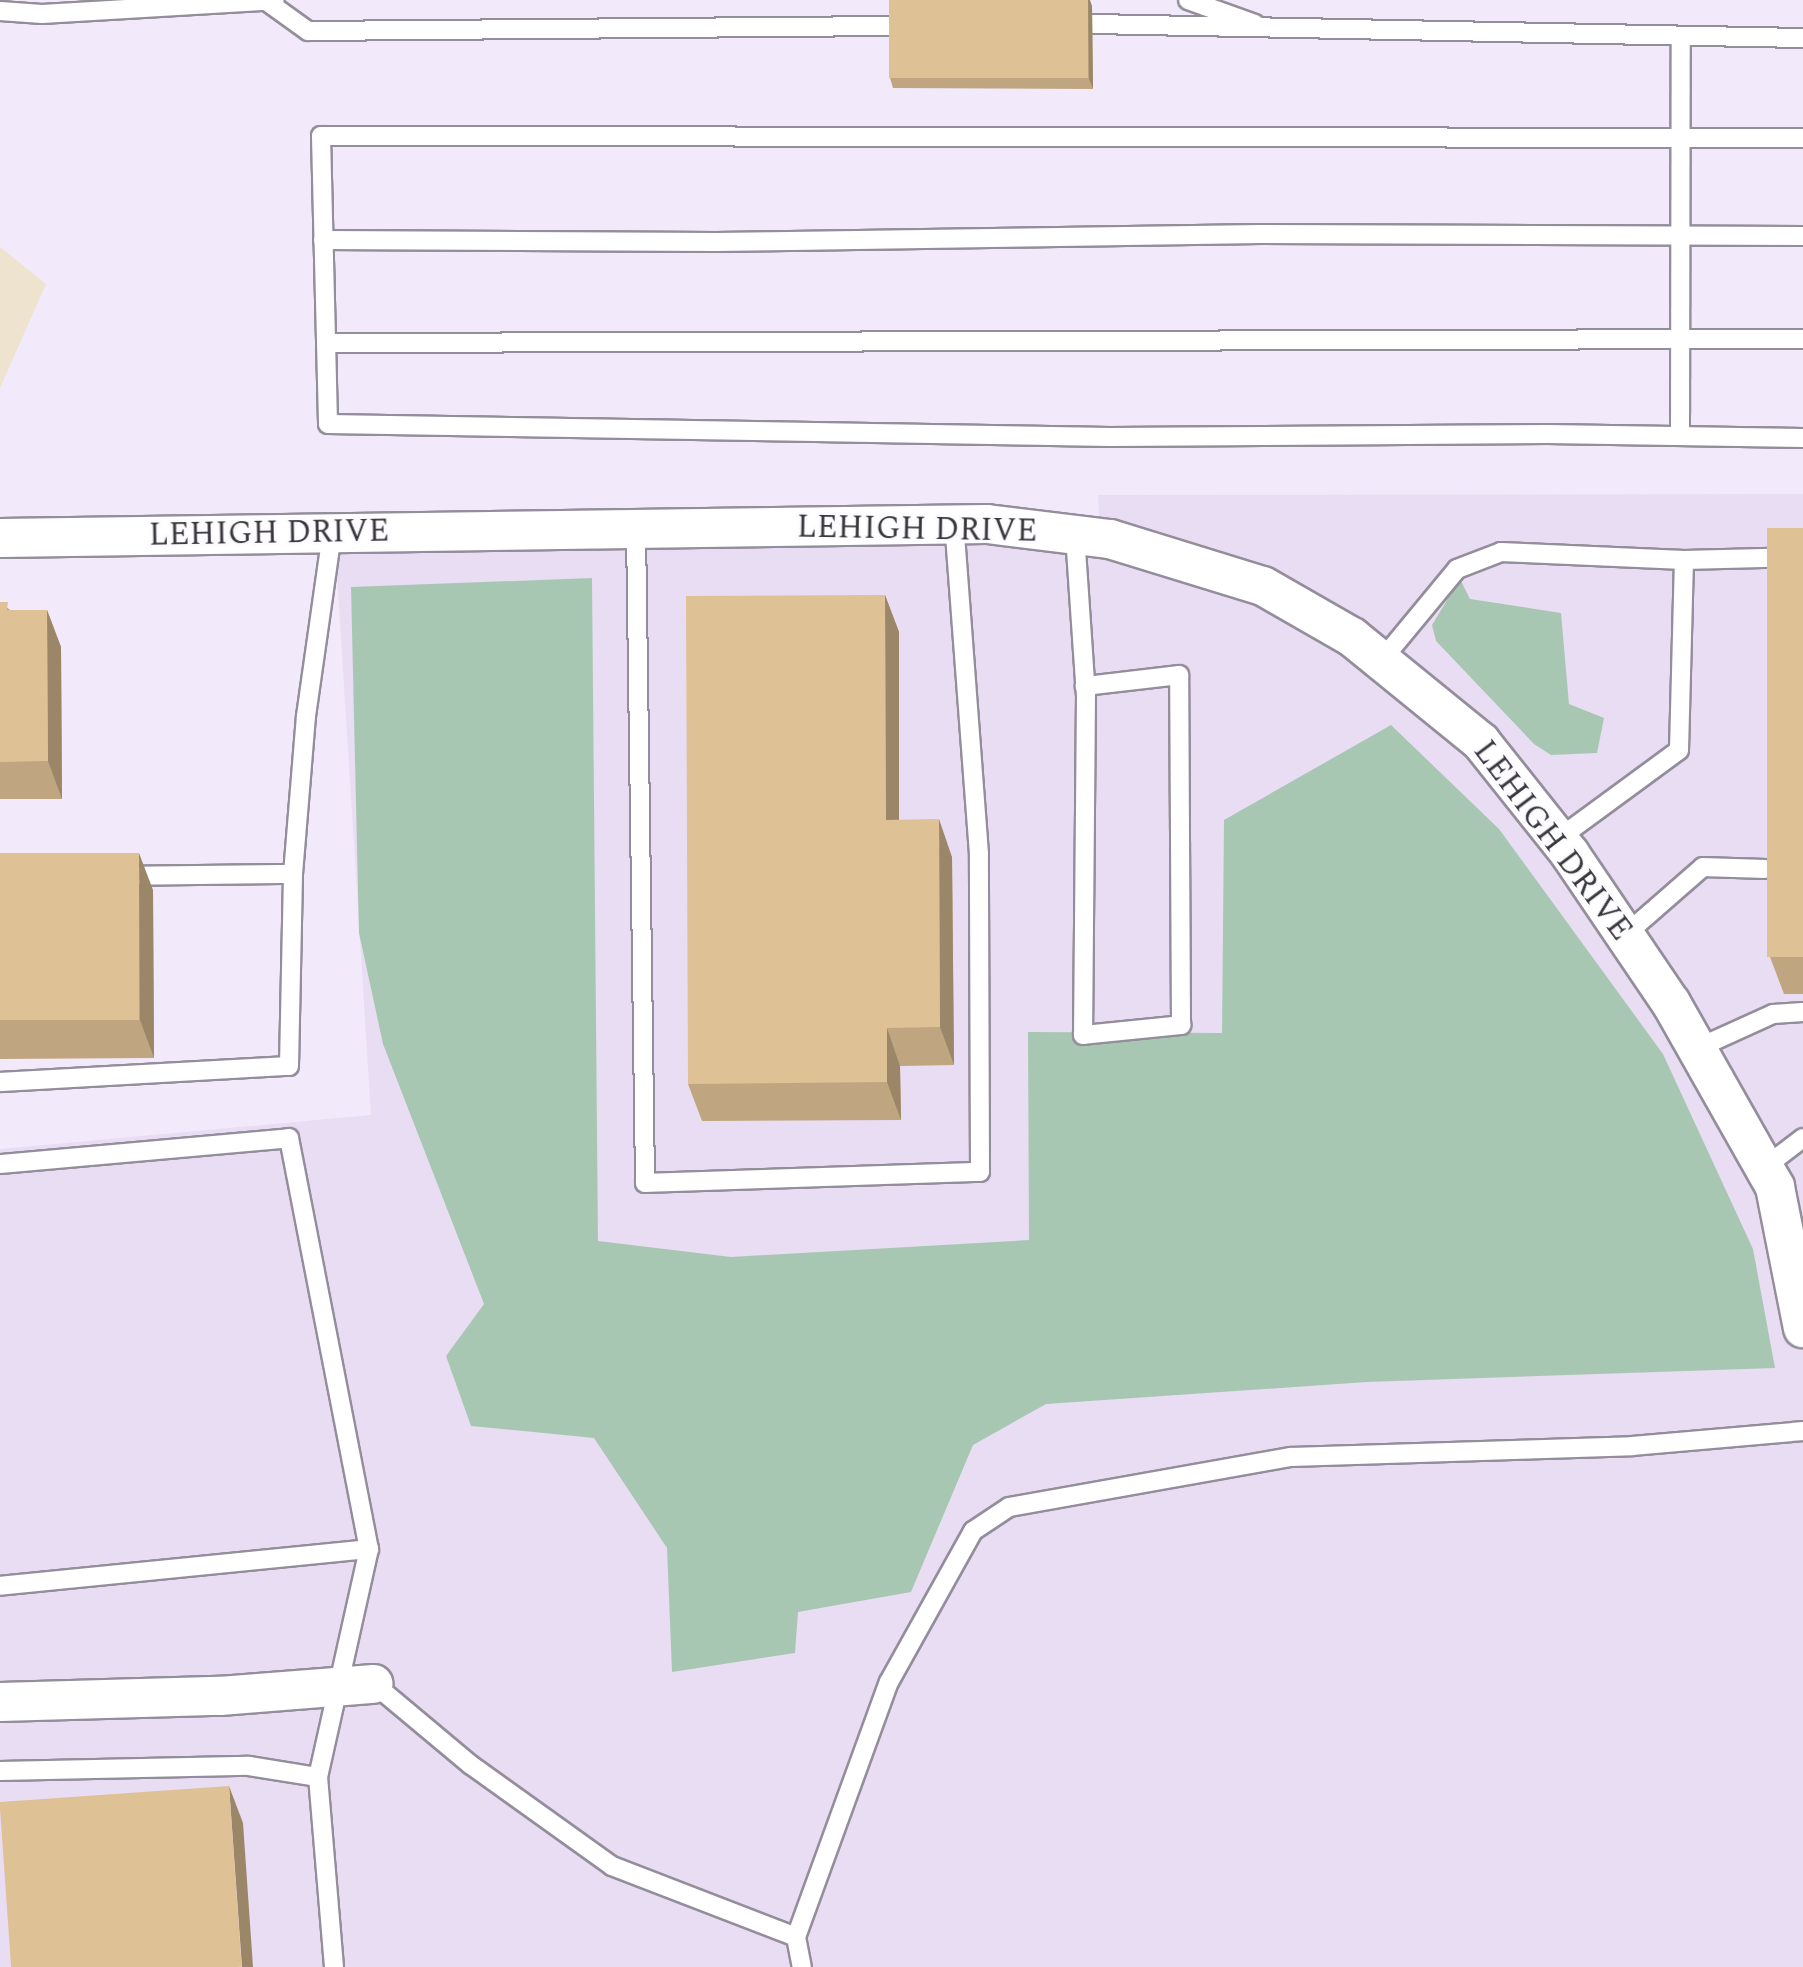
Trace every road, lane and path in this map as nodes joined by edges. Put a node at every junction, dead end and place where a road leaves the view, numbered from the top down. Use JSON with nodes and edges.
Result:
{"nodes":[{"id":1,"x":1188,"y":0,"type":"edge"},
{"id":2,"x":272,"y":1,"type":"edge"},
{"id":3,"x":0,"y":11,"type":"edge"},
{"id":4,"x":1092,"y":24,"type":"edge"},
{"id":5,"x":893,"y":26,"type":"edge"},
{"id":6,"x":1273,"y":30,"type":"junction"},
{"id":7,"x":1681,"y":36,"type":"junction"},
{"id":8,"x":1803,"y":38,"type":"edge"},
{"id":9,"x":1683,"y":137,"type":"junction"},
{"id":10,"x":1803,"y":138,"type":"edge"},
{"id":11,"x":1684,"y":236,"type":"junction"},
{"id":12,"x":1803,"y":236,"type":"edge"},
{"id":13,"x":323,"y":240,"type":"junction"},
{"id":14,"x":1682,"y":339,"type":"junction"},
{"id":15,"x":1803,"y":339,"type":"edge"},
{"id":16,"x":326,"y":343,"type":"junction"},
{"id":17,"x":1680,"y":436,"type":"junction"},
{"id":18,"x":1803,"y":438,"type":"edge"},
{"id":19,"x":954,"y":525,"type":"junction"},
{"id":20,"x":636,"y":529,"type":"junction"},
{"id":21,"x":332,"y":534,"type":"junction"},
{"id":22,"x":1075,"y":535,"type":"junction"},
{"id":23,"x":0,"y":538,"type":"edge"},
{"id":24,"x":1803,"y":557,"type":"edge"},
{"id":25,"x":1684,"y":560,"type":"junction"},
{"id":26,"x":1381,"y":661,"type":"junction"},
{"id":27,"x":1085,"y":686,"type":"junction"},
{"id":28,"x":1558,"y":839,"type":"junction"},
{"id":29,"x":1765,"y":869,"type":"dead end"},
{"id":30,"x":293,"y":874,"type":"junction"},
{"id":31,"x":108,"y":876,"type":"edge"},
{"id":32,"x":1625,"y":935,"type":"junction"},
{"id":33,"x":1803,"y":1012,"type":"edge"},
{"id":34,"x":1698,"y":1048,"type":"junction"},
{"id":35,"x":0,"y":1082,"type":"edge"},
{"id":36,"x":1803,"y":1138,"type":"edge"},
{"id":37,"x":0,"y":1164,"type":"edge"},
{"id":38,"x":1765,"y":1167,"type":"junction"},
{"id":39,"x":1803,"y":1328,"type":"edge"},
{"id":40,"x":1803,"y":1431,"type":"edge"},
{"id":41,"x":369,"y":1549,"type":"junction"},
{"id":42,"x":0,"y":1586,"type":"edge"},
{"id":43,"x":358,"y":1685,"type":"junction"},
{"id":44,"x":0,"y":1702,"type":"edge"},
{"id":45,"x":0,"y":1771,"type":"edge"},
{"id":46,"x":318,"y":1777,"type":"junction"},
{"id":47,"x":796,"y":1937,"type":"junction"},
{"id":48,"x":334,"y":1967,"type":"edge"},
{"id":49,"x":802,"y":1967,"type":"edge"}],
"edges":[{"from":1,"to":6,"type":"lane"},
{"from":2,"to":3,"type":"lane"},
{"from":2,"to":5,"type":"lane"},
{"from":4,"to":6,"type":"lane"},
{"from":6,"to":7,"type":"lane"},
{"from":7,"to":8,"type":"lane"},
{"from":7,"to":9,"type":"lane"},
{"from":9,"to":10,"type":"lane"},
{"from":9,"to":11,"type":"lane"},
{"from":9,"to":13,"type":"lane"},
{"from":11,"to":12,"type":"lane"},
{"from":11,"to":13,"type":"lane"},
{"from":11,"to":14,"type":"lane"},
{"from":13,"to":16,"type":"lane"},
{"from":14,"to":15,"type":"lane"},
{"from":14,"to":16,"type":"lane"},
{"from":14,"to":17,"type":"lane"},
{"from":16,"to":17,"type":"lane"},
{"from":17,"to":18,"type":"lane"},
{"from":19,"to":20,"type":"street","name":"LEHIGH DRIVE"},
{"from":19,"to":20,"type":"lane"},
{"from":19,"to":22,"type":"street","name":"LEHIGH DRIVE"},
{"from":20,"to":21,"type":"street","name":"LEHIGH DRIVE"},
{"from":21,"to":23,"type":"street","name":"LEHIGH DRIVE"},
{"from":21,"to":30,"type":"lane"},
{"from":22,"to":26,"type":"street","name":"LEHIGH DRIVE"},
{"from":22,"to":27,"type":"lane"},
{"from":24,"to":25,"type":"lane"},
{"from":25,"to":26,"type":"lane"},
{"from":25,"to":28,"type":"lane"},
{"from":26,"to":28,"type":"street","name":"LEHIGH DRIVE"},
{"from":27,"to":27,"type":"lane"},
{"from":28,"to":32,"type":"street","name":"LEHIGH DRIVE"},
{"from":29,"to":32,"type":"lane"},
{"from":30,"to":31,"type":"lane"},
{"from":30,"to":35,"type":"lane"},
{"from":32,"to":34,"type":"street","name":"LEHIGH DRIVE"},
{"from":33,"to":34,"type":"lane"},
{"from":34,"to":38,"type":"street","name":"LEHIGH DRIVE"},
{"from":36,"to":38,"type":"lane"},
{"from":37,"to":41,"type":"lane"},
{"from":38,"to":39,"type":"street","name":"LEHIGH DRIVE"},
{"from":40,"to":47,"type":"lane"},
{"from":41,"to":42,"type":"lane"},
{"from":41,"to":43,"type":"lane"},
{"from":43,"to":44,"type":"street"},
{"from":43,"to":46,"type":"lane"},
{"from":43,"to":47,"type":"lane"},
{"from":45,"to":46,"type":"lane"},
{"from":46,"to":48,"type":"lane"},
{"from":47,"to":49,"type":"lane"}]}
